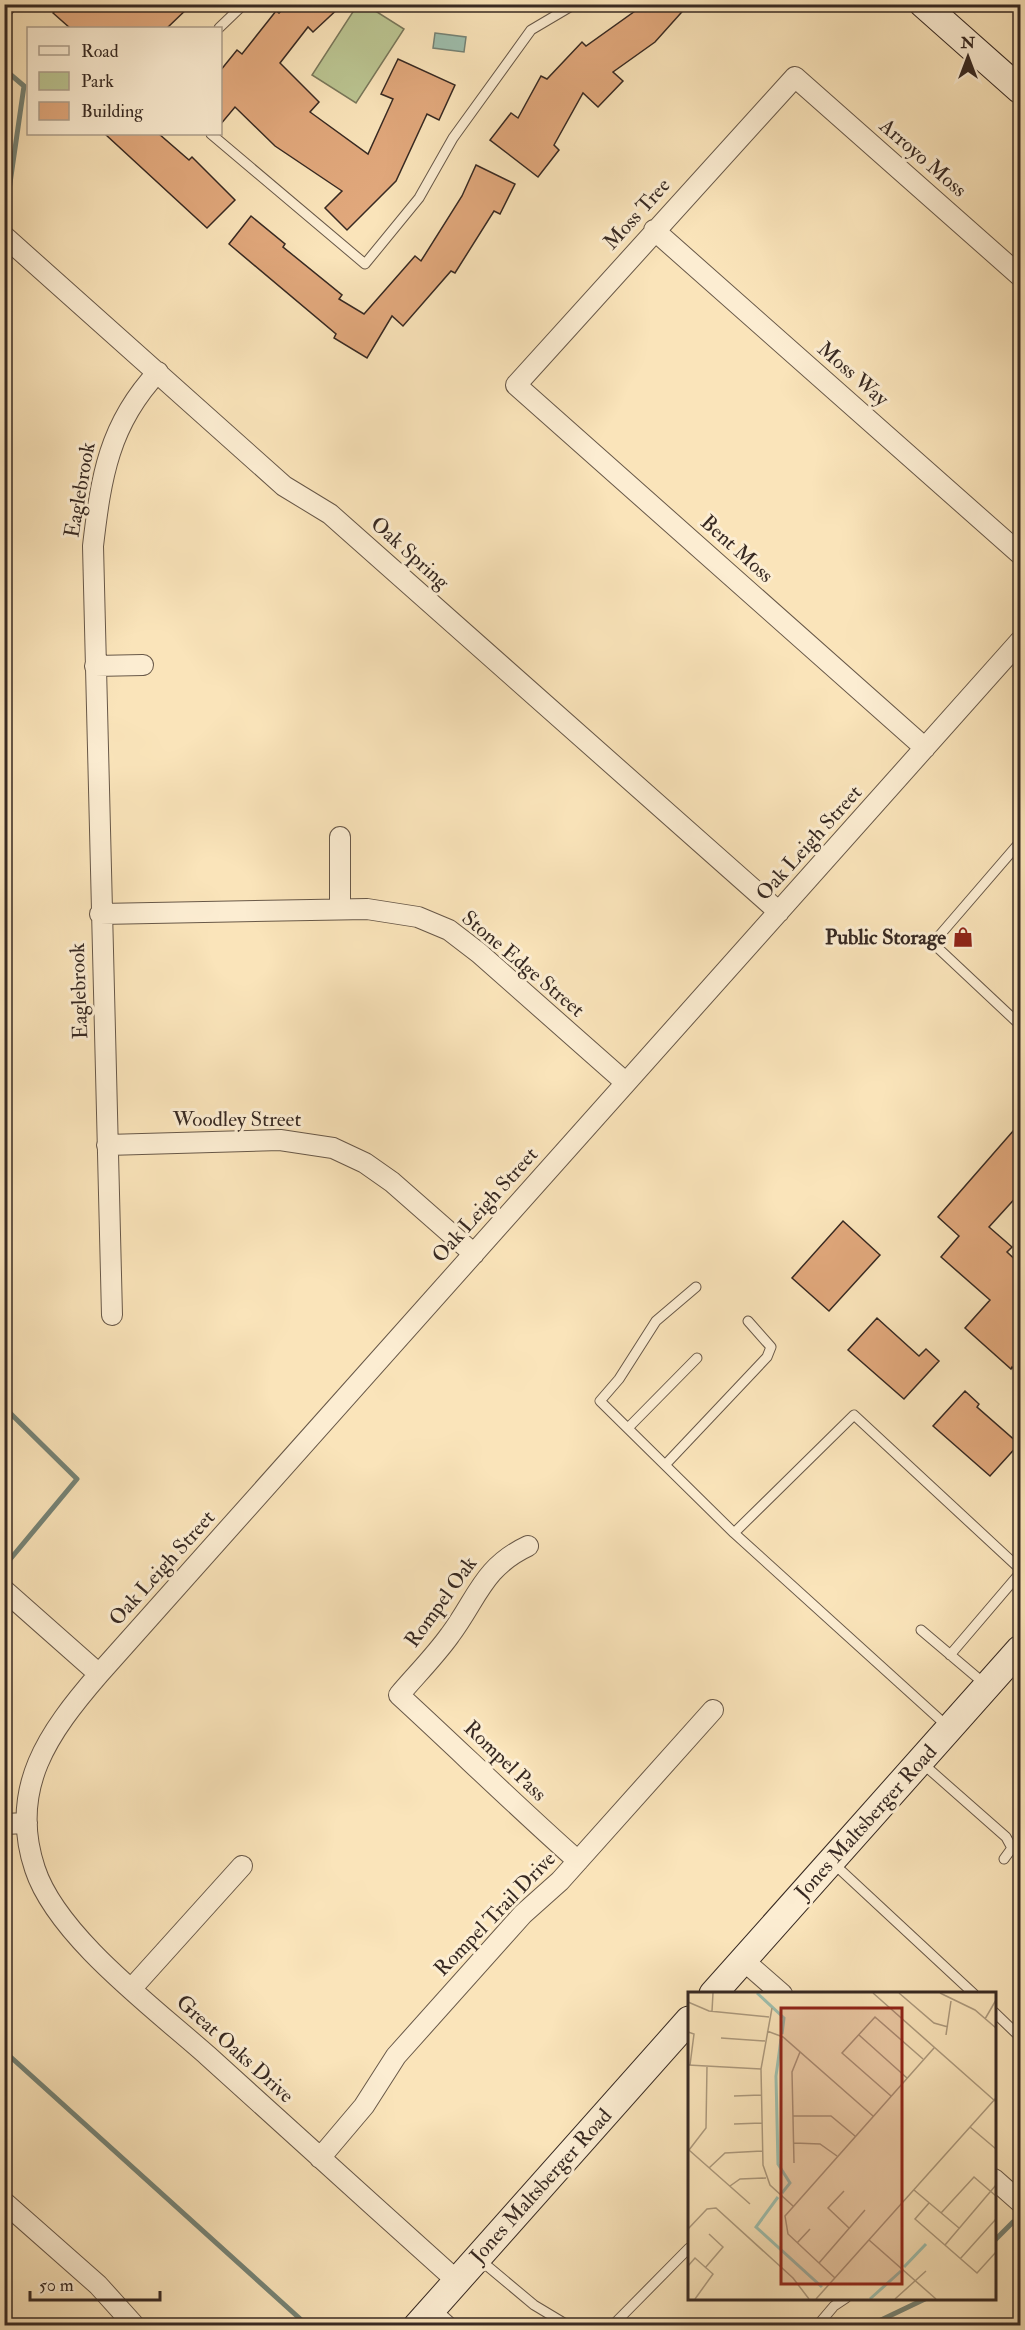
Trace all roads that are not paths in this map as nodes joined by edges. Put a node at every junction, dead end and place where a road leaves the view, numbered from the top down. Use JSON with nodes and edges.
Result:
{"nodes":[{"id":1,"x":14,"y":4,"type":"edge"},
{"id":2,"x":244,"y":4,"type":"edge"},
{"id":3,"x":575,"y":4,"type":"edge"},
{"id":4,"x":923,"y":4,"type":"edge"},
{"id":5,"x":4,"y":15,"type":"edge"},
{"id":6,"x":220,"y":27,"type":"edge"},
{"id":7,"x":795,"y":77,"type":"joint"},
{"id":8,"x":1020,"y":90,"type":"edge"},
{"id":9,"x":212,"y":135,"type":"edge"},
{"id":10,"x":654,"y":230,"type":"junction"},
{"id":11,"x":4,"y":236,"type":"edge"},
{"id":12,"x":1020,"y":276,"type":"edge"},
{"id":13,"x":158,"y":372,"type":"junction"},
{"id":14,"x":516,"y":385,"type":"joint"},
{"id":15,"x":1020,"y":554,"type":"edge"},
{"id":16,"x":1020,"y":640,"type":"edge"},
{"id":17,"x":143,"y":665,"type":"dead end"},
{"id":18,"x":96,"y":666,"type":"junction"},
{"id":19,"x":925,"y":748,"type":"junction"},
{"id":20,"x":340,"y":837,"type":"dead end"},
{"id":21,"x":1020,"y":842,"type":"edge"},
{"id":22,"x":340,"y":909,"type":"junction"},
{"id":23,"x":779,"y":912,"type":"junction"},
{"id":24,"x":100,"y":914,"type":"junction"},
{"id":25,"x":1020,"y":1025,"type":"edge"},
{"id":26,"x":625,"y":1083,"type":"junction"},
{"id":27,"x":107,"y":1145,"type":"junction"},
{"id":28,"x":474,"y":1254,"type":"junction"},
{"id":29,"x":696,"y":1287,"type":"dead end"},
{"id":30,"x":112,"y":1315,"type":"dead end"},
{"id":31,"x":748,"y":1322,"type":"dead end"},
{"id":32,"x":698,"y":1358,"type":"dead end"},
{"id":33,"x":628,"y":1428,"type":"junction"},
{"id":34,"x":665,"y":1465,"type":"junction"},
{"id":35,"x":735,"y":1533,"type":"junction"},
{"id":36,"x":528,"y":1546,"type":"dead end"},
{"id":37,"x":1020,"y":1571,"type":"edge"},
{"id":38,"x":4,"y":1590,"type":"edge"},
{"id":39,"x":921,"y":1630,"type":"dead end"},
{"id":40,"x":1020,"y":1650,"type":"edge"},
{"id":41,"x":950,"y":1655,"type":"junction"},
{"id":42,"x":99,"y":1674,"type":"junction"},
{"id":43,"x":988,"y":1686,"type":"junction"},
{"id":44,"x":399,"y":1695,"type":"joint"},
{"id":45,"x":713,"y":1710,"type":"dead end"},
{"id":46,"x":950,"y":1728,"type":"junction"},
{"id":47,"x":920,"y":1762,"type":"junction"},
{"id":48,"x":27,"y":1823,"type":"junction"},
{"id":49,"x":4,"y":1824,"type":"edge"},
{"id":50,"x":1012,"y":1848,"type":"junction"},
{"id":51,"x":1020,"y":1855,"type":"edge"},
{"id":52,"x":1004,"y":1859,"type":"dead end"},
{"id":53,"x":578,"y":1861,"type":"junction"},
{"id":54,"x":831,"y":1862,"type":"junction"},
{"id":55,"x":242,"y":1866,"type":"dead end"},
{"id":56,"x":743,"y":1960,"type":"junction"},
{"id":57,"x":132,"y":1988,"type":"junction"},
{"id":58,"x":716,"y":1992,"type":"edge"},
{"id":59,"x":780,"y":1992,"type":"edge"},
{"id":60,"x":972,"y":1992,"type":"edge"},
{"id":61,"x":995,"y":2014,"type":"edge"},
{"id":62,"x":688,"y":2021,"type":"edge"},
{"id":63,"x":1020,"y":2037,"type":"edge"},
{"id":64,"x":320,"y":2158,"type":"junction"},
{"id":65,"x":995,"y":2181,"type":"edge"},
{"id":66,"x":4,"y":2202,"type":"edge"},
{"id":67,"x":1020,"y":2202,"type":"edge"},
{"id":68,"x":688,"y":2249,"type":"edge"},
{"id":69,"x":478,"y":2257,"type":"junction"},
{"id":70,"x":457,"y":2280,"type":"junction"},
{"id":71,"x":843,"y":2300,"type":"edge"},
{"id":72,"x":425,"y":2316,"type":"edge"},
{"id":73,"x":135,"y":2325,"type":"edge"},
{"id":74,"x":455,"y":2325,"type":"edge"},
{"id":75,"x":569,"y":2325,"type":"edge"},
{"id":76,"x":612,"y":2325,"type":"edge"},
{"id":77,"x":817,"y":2325,"type":"edge"}],
"edges":[{"from":1,"to":5,"type":"lane"},
{"from":2,"to":6,"type":"lane"},
{"from":3,"to":9,"type":"lane"},
{"from":4,"to":8,"type":"main road"},
{"from":7,"to":10,"type":"street","name":"Moss Tree"},
{"from":7,"to":12,"type":"street","name":"Arroyo Moss"},
{"from":10,"to":14,"type":"street","name":"Moss Tree"},
{"from":10,"to":15,"type":"street","name":"Moss Way"},
{"from":11,"to":13,"type":"street","name":"Oak Spring"},
{"from":13,"to":18,"type":"street","name":"Eaglebrook"},
{"from":13,"to":23,"type":"street","name":"Oak Spring"},
{"from":14,"to":19,"type":"street","name":"Bent Moss"},
{"from":16,"to":19,"type":"street","name":"Oak Leigh Street"},
{"from":17,"to":18,"type":"street"},
{"from":18,"to":24,"type":"street","name":"Eaglebrook"},
{"from":19,"to":23,"type":"street","name":"Oak Leigh Street"},
{"from":20,"to":22,"type":"street"},
{"from":21,"to":25,"type":"lane"},
{"from":22,"to":24,"type":"street","name":"Stone Edge Street"},
{"from":22,"to":26,"type":"street","name":"Stone Edge Street"},
{"from":23,"to":26,"type":"street","name":"Oak Leigh Street"},
{"from":24,"to":27,"type":"street","name":"Eaglebrook"},
{"from":26,"to":28,"type":"street","name":"Oak Leigh Street"},
{"from":27,"to":28,"type":"street","name":"Woodley Street"},
{"from":27,"to":30,"type":"street","name":"Eaglebrook"},
{"from":28,"to":42,"type":"street","name":"Oak Leigh Street"},
{"from":29,"to":33,"type":"lane"},
{"from":31,"to":34,"type":"lane"},
{"from":32,"to":33,"type":"lane"},
{"from":33,"to":34,"type":"lane"},
{"from":34,"to":35,"type":"lane"},
{"from":35,"to":37,"type":"lane"},
{"from":35,"to":46,"type":"lane"},
{"from":36,"to":44,"type":"street","name":"Rompel Oak"},
{"from":37,"to":41,"type":"lane"},
{"from":38,"to":42,"type":"street"},
{"from":39,"to":41,"type":"lane"},
{"from":40,"to":43,"type":"main road","name":"Jones Maltsberger Road"},
{"from":41,"to":43,"type":"lane"},
{"from":42,"to":48,"type":"street","name":"Oak Leigh Street"},
{"from":43,"to":46,"type":"main road","name":"Jones Maltsberger Road"},
{"from":44,"to":53,"type":"street","name":"Rompel Pass"},
{"from":45,"to":53,"type":"street","name":"Rompel Trail Drive"},
{"from":46,"to":47,"type":"main road","name":"Jones Maltsberger Road"},
{"from":47,"to":50,"type":"lane"},
{"from":47,"to":54,"type":"main road","name":"Jones Maltsberger Road"},
{"from":48,"to":49,"type":"street"},
{"from":48,"to":57,"type":"street","name":"Great Oaks Drive"},
{"from":50,"to":51,"type":"lane"},
{"from":50,"to":52,"type":"lane"},
{"from":53,"to":64,"type":"street","name":"Rompel Trail Drive"},
{"from":54,"to":56,"type":"main road","name":"Jones Maltsberger Road"},
{"from":54,"to":60,"type":"lane"},
{"from":55,"to":57,"type":"street"},
{"from":56,"to":58,"type":"main road","name":"Jones Maltsberger Road"},
{"from":56,"to":59,"type":"street"},
{"from":57,"to":64,"type":"street","name":"Great Oaks Drive"},
{"from":61,"to":63,"type":"lane"},
{"from":62,"to":69,"type":"main road","name":"Jones Maltsberger Road"},
{"from":64,"to":70,"type":"street","name":"Great Oaks Drive"},
{"from":65,"to":67,"type":"street"},
{"from":66,"to":73,"type":"street"},
{"from":68,"to":76,"type":"lane"},
{"from":69,"to":70,"type":"main road","name":"Jones Maltsberger Road"},
{"from":69,"to":75,"type":"lane"},
{"from":70,"to":72,"type":"main road","name":"Jones Maltsberger Road"},
{"from":71,"to":77,"type":"lane"},
{"from":72,"to":74,"type":"lane"}]}
